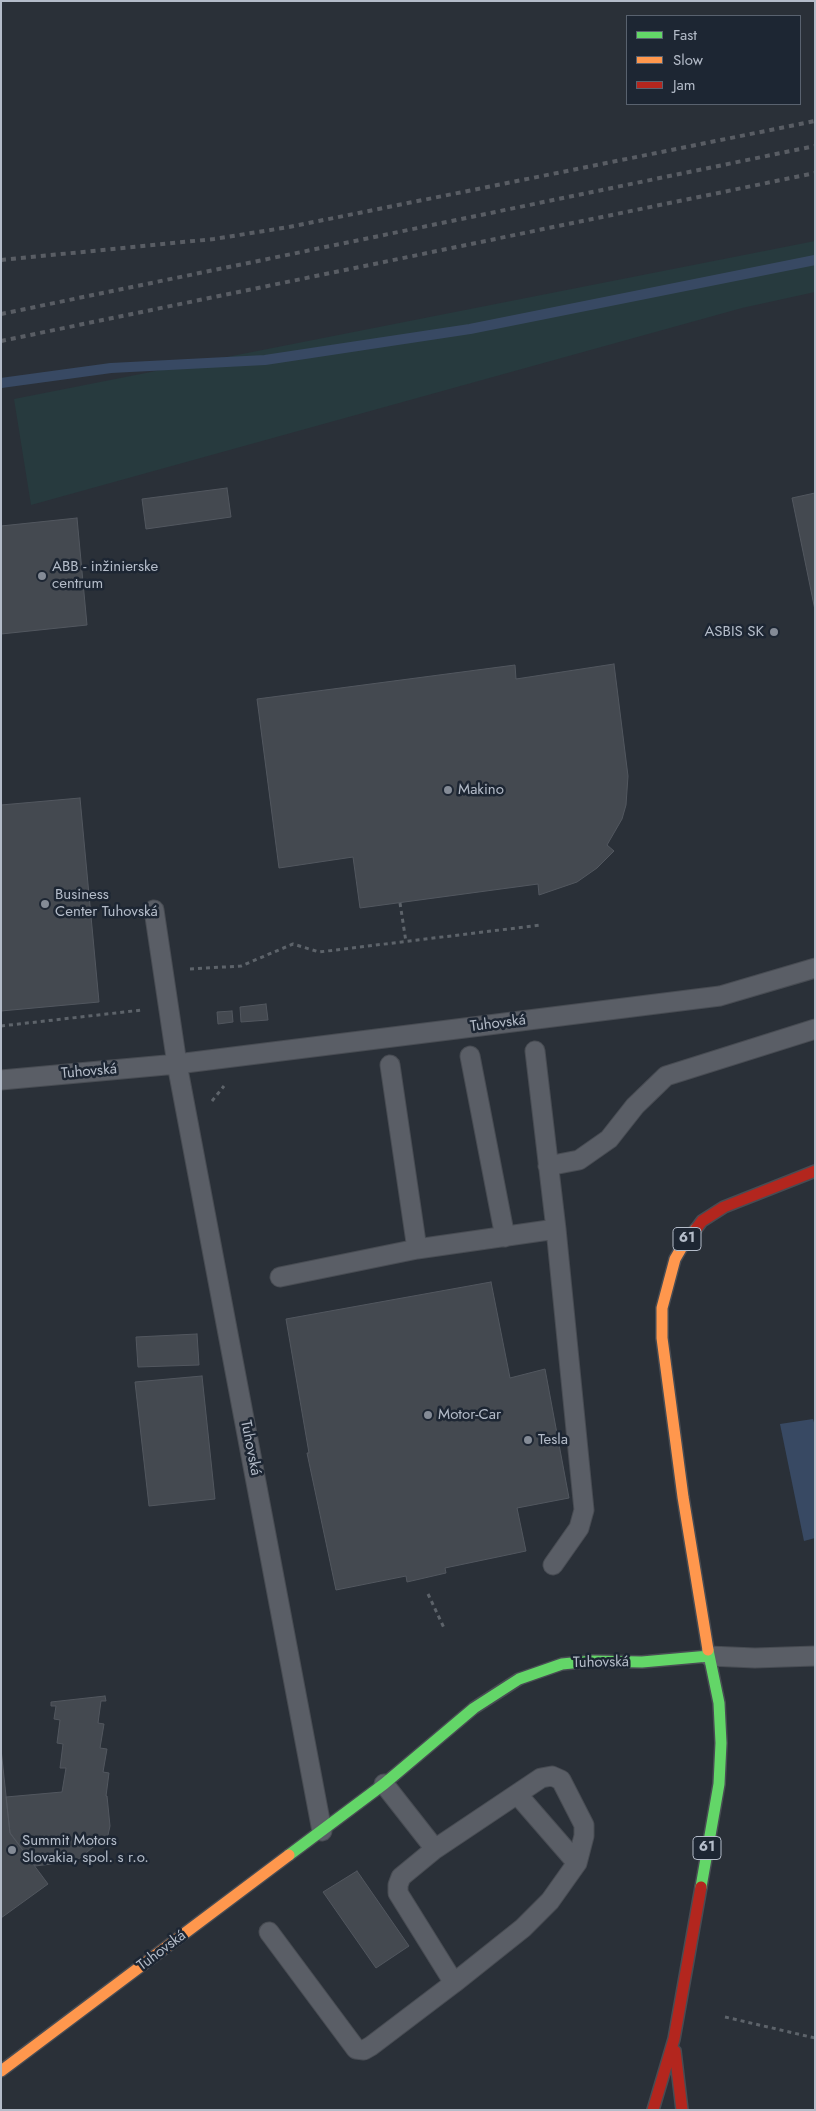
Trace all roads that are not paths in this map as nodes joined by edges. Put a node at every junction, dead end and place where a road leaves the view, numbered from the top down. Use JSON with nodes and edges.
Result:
{"nodes":[{"id":1,"x":154,"y":910,"type":"dead end"},
{"id":2,"x":815,"y":968,"type":"edge"},
{"id":3,"x":815,"y":1029,"type":"edge"},
{"id":4,"x":535,"y":1051,"type":"dead end"},
{"id":5,"x":470,"y":1056,"type":"dead end"},
{"id":6,"x":177,"y":1064,"type":"junction"},
{"id":7,"x":390,"y":1065,"type":"dead end"},
{"id":8,"x":1,"y":1080,"type":"edge"},
{"id":9,"x":548,"y":1166,"type":"junction"},
{"id":10,"x":815,"y":1172,"type":"edge"},
{"id":11,"x":556,"y":1229,"type":"junction"},
{"id":12,"x":505,"y":1237,"type":"junction"},
{"id":13,"x":417,"y":1249,"type":"junction"},
{"id":14,"x":280,"y":1277,"type":"dead end"},
{"id":15,"x":553,"y":1565,"type":"dead end"},
{"id":16,"x":709,"y":1656,"type":"junction"},
{"id":17,"x":815,"y":1656,"type":"edge"},
{"id":18,"x":384,"y":1784,"type":"junction"},
{"id":19,"x":518,"y":1794,"type":"junction"},
{"id":20,"x":322,"y":1831,"type":"junction"},
{"id":21,"x":435,"y":1849,"type":"junction"},
{"id":22,"x":577,"y":1864,"type":"junction"},
{"id":23,"x":269,"y":1932,"type":"dead end"},
{"id":24,"x":454,"y":1983,"type":"junction"},
{"id":25,"x":674,"y":2039,"type":"junction"},
{"id":26,"x":1,"y":2071,"type":"edge"},
{"id":27,"x":653,"y":2110,"type":"edge"},
{"id":28,"x":682,"y":2110,"type":"edge"}],
"edges":[{"from":1,"to":6,"type":"lane"},
{"from":2,"to":6,"type":"lane","name":"Tuhovská"},
{"from":3,"to":9,"type":"lane"},
{"from":4,"to":9,"type":"lane"},
{"from":5,"to":12,"type":"lane"},
{"from":6,"to":8,"type":"lane","name":"Tuhovská"},
{"from":6,"to":20,"type":"lane","name":"Tuhovská"},
{"from":7,"to":13,"type":"lane"},
{"from":9,"to":11,"type":"lane"},
{"from":10,"to":16,"type":"main road","number":"61"},
{"from":11,"to":12,"type":"lane"},
{"from":11,"to":15,"type":"lane"},
{"from":12,"to":13,"type":"lane"},
{"from":13,"to":14,"type":"lane"},
{"from":16,"to":17,"type":"lane","name":"Tuhovská"},
{"from":16,"to":18,"type":"main road","name":"Tuhovská"},
{"from":16,"to":25,"type":"main road","number":"61"},
{"from":18,"to":20,"type":"main road","name":"Tuhovská"},
{"from":18,"to":21,"type":"lane"},
{"from":19,"to":21,"type":"lane"},
{"from":19,"to":22,"type":"lane"},
{"from":19,"to":22,"type":"lane"},
{"from":20,"to":26,"type":"main road","name":"Tuhovská"},
{"from":21,"to":24,"type":"lane"},
{"from":22,"to":24,"type":"lane"},
{"from":23,"to":24,"type":"lane"},
{"from":25,"to":27,"type":"main road","number":"61"},
{"from":25,"to":28,"type":"main road","number":"61"}]}
